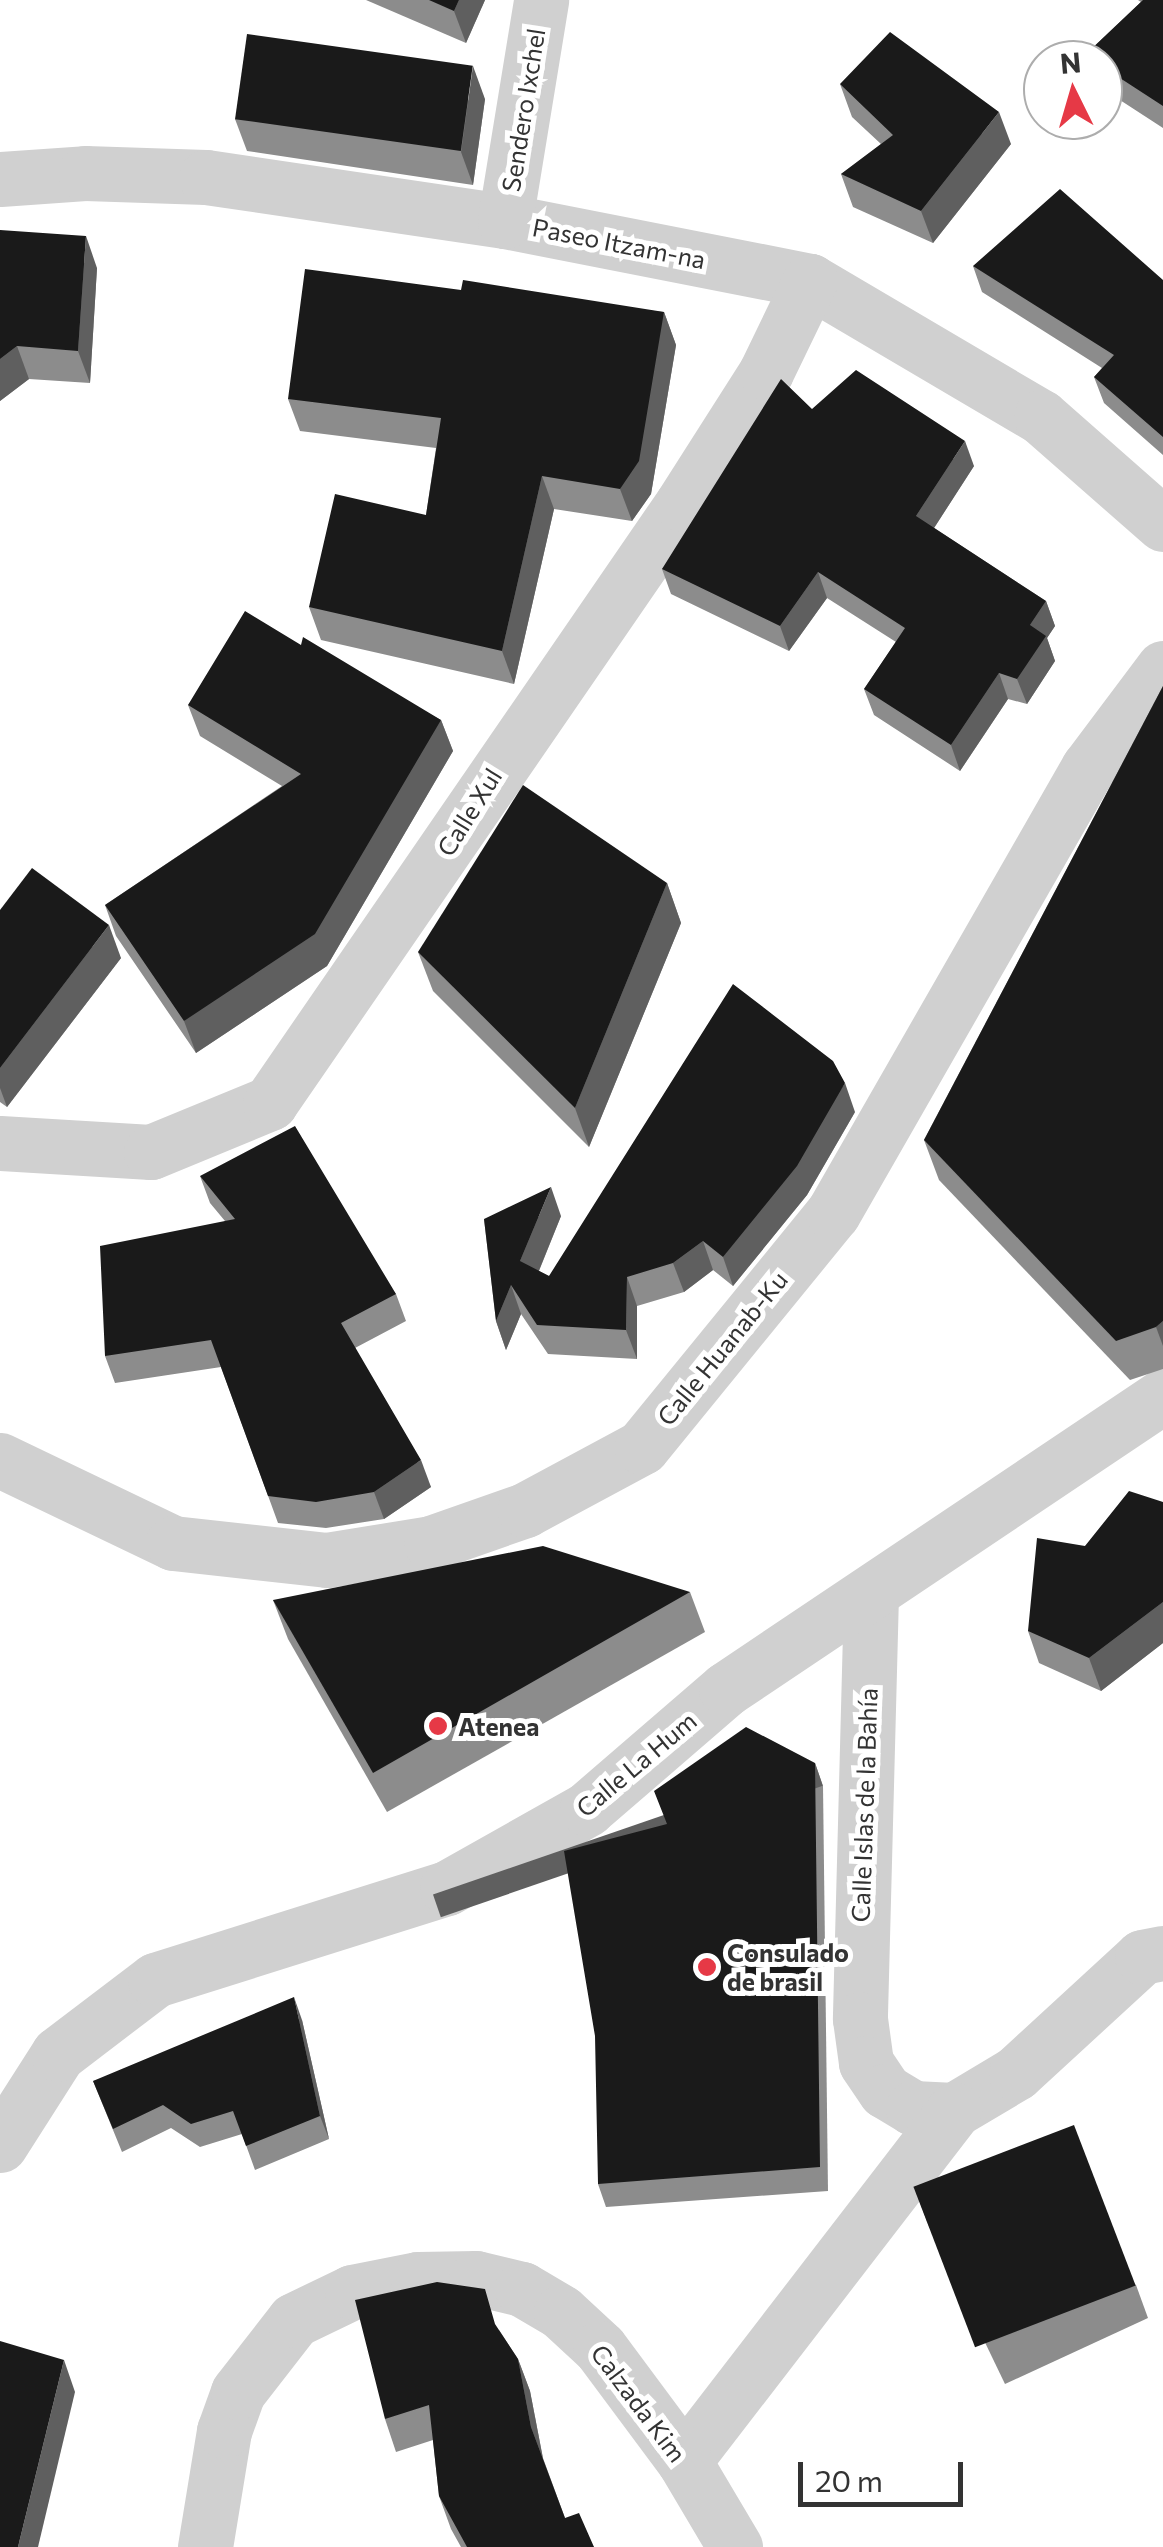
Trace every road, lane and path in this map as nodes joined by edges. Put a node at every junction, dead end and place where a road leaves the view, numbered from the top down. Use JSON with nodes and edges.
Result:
{"nodes":[{"id":1,"x":541,"y":0,"type":"edge"},
{"id":2,"x":0,"y":179,"type":"edge"},
{"id":3,"x":506,"y":220,"type":"junction"},
{"id":4,"x":810,"y":281,"type":"junction"},
{"id":5,"x":1163,"y":524,"type":"edge"},
{"id":6,"x":1163,"y":668,"type":"edge"},
{"id":7,"x":0,"y":1143,"type":"edge"},
{"id":8,"x":1163,"y":1396,"type":"edge"},
{"id":9,"x":0,"y":1460,"type":"edge"},
{"id":10,"x":871,"y":1594,"type":"junction"},
{"id":11,"x":1163,"y":1953,"type":"edge"},
{"id":12,"x":954,"y":2110,"type":"junction"},
{"id":13,"x":0,"y":2145,"type":"edge"},
{"id":14,"x":684,"y":2462,"type":"junction"},
{"id":15,"x":205,"y":2547,"type":"edge"},
{"id":16,"x":735,"y":2547,"type":"edge"}],
"edges":[{"from":1,"to":3,"type":"street","name":"Sendero Ixchel"},
{"from":2,"to":3,"type":"street","name":"Paseo Itzam-na"},
{"from":3,"to":4,"type":"street","name":"Paseo Itzam-na"},
{"from":4,"to":5,"type":"street","name":"Paseo Itzam-na"},
{"from":4,"to":7,"type":"street","name":"Calle Xul"},
{"from":6,"to":9,"type":"street","name":"Calle Huanab-Ku"},
{"from":8,"to":10,"type":"street","name":"Calle La Hum"},
{"from":10,"to":12,"type":"street","name":"Calle Islas de la Bahía"},
{"from":10,"to":13,"type":"street","name":"Calle La Hum"},
{"from":11,"to":12,"type":"street"},
{"from":12,"to":14,"type":"street"},
{"from":14,"to":15,"type":"street","name":"Calzada Kim"},
{"from":14,"to":16,"type":"street","name":"Calzada Kim"}]}
